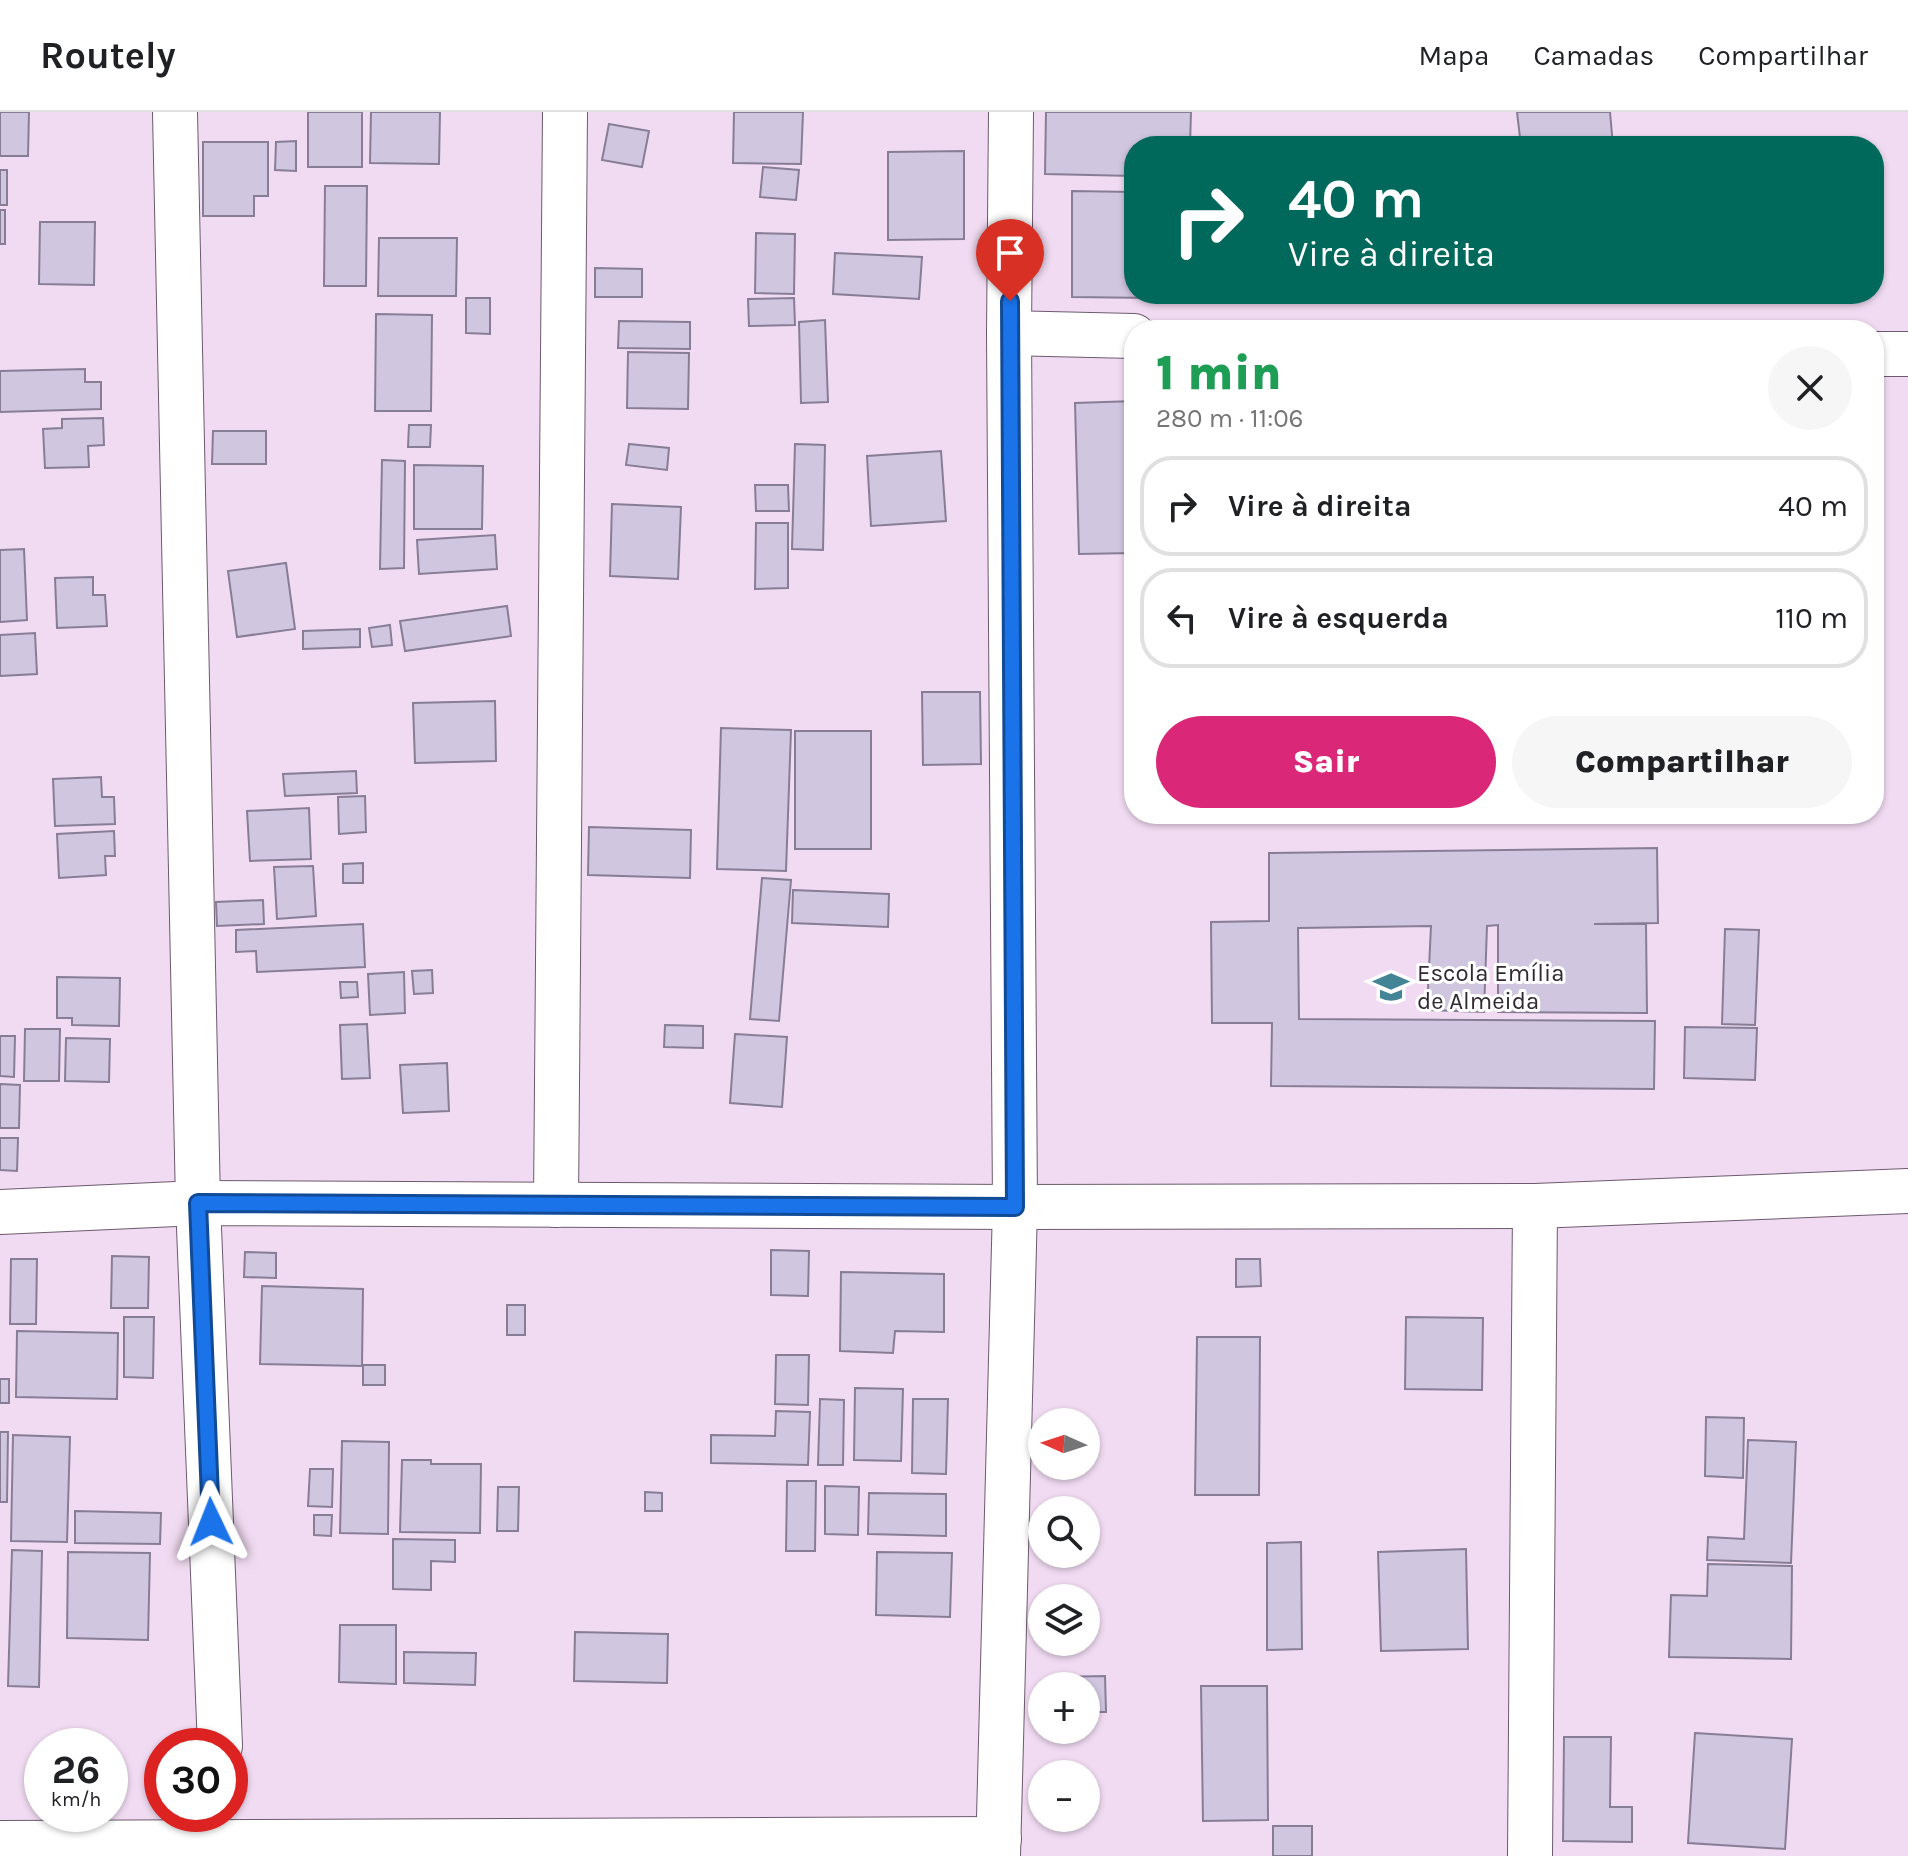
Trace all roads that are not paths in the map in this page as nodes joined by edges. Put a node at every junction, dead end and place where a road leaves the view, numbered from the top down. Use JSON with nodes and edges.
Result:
{"nodes":[{"id":1,"x":175,"y":112,"type":"edge"},
{"id":2,"x":565,"y":112,"type":"edge"},
{"id":3,"x":1011,"y":112,"type":"edge"},
{"id":4,"x":1009,"y":333,"type":"junction"},
{"id":5,"x":1124,"y":336,"type":"edge"},
{"id":6,"x":1884,"y":354,"type":"edge"},
{"id":7,"x":1908,"y":354,"type":"edge"},
{"id":8,"x":1908,"y":1191,"type":"edge"},
{"id":9,"x":198,"y":1203,"type":"junction"},
{"id":10,"x":556,"y":1205,"type":"junction"},
{"id":11,"x":1535,"y":1206,"type":"junction"},
{"id":12,"x":1015,"y":1207,"type":"junction"},
{"id":13,"x":0,"y":1212,"type":"edge"},
{"id":14,"x":219,"y":1728,"type":"edge"},
{"id":15,"x":224,"y":1837,"type":"edge"},
{"id":16,"x":0,"y":1843,"type":"edge"},
{"id":17,"x":598,"y":1848,"type":"edge"},
{"id":18,"x":998,"y":1848,"type":"edge"},
{"id":19,"x":1530,"y":1856,"type":"edge"}],
"edges":[{"from":1,"to":9,"type":"street"},
{"from":2,"to":10,"type":"street"},
{"from":3,"to":4,"type":"street"},
{"from":4,"to":5,"type":"street"},
{"from":4,"to":12,"type":"street"},
{"from":6,"to":7,"type":"street"},
{"from":8,"to":11,"type":"street"},
{"from":9,"to":10,"type":"street"},
{"from":9,"to":13,"type":"street"},
{"from":9,"to":14,"type":"street"},
{"from":10,"to":12,"type":"street"},
{"from":11,"to":12,"type":"street"},
{"from":11,"to":19,"type":"street"},
{"from":12,"to":18,"type":"street"},
{"from":15,"to":16,"type":"street"},
{"from":15,"to":17,"type":"street"},
{"from":17,"to":18,"type":"street"}]}
